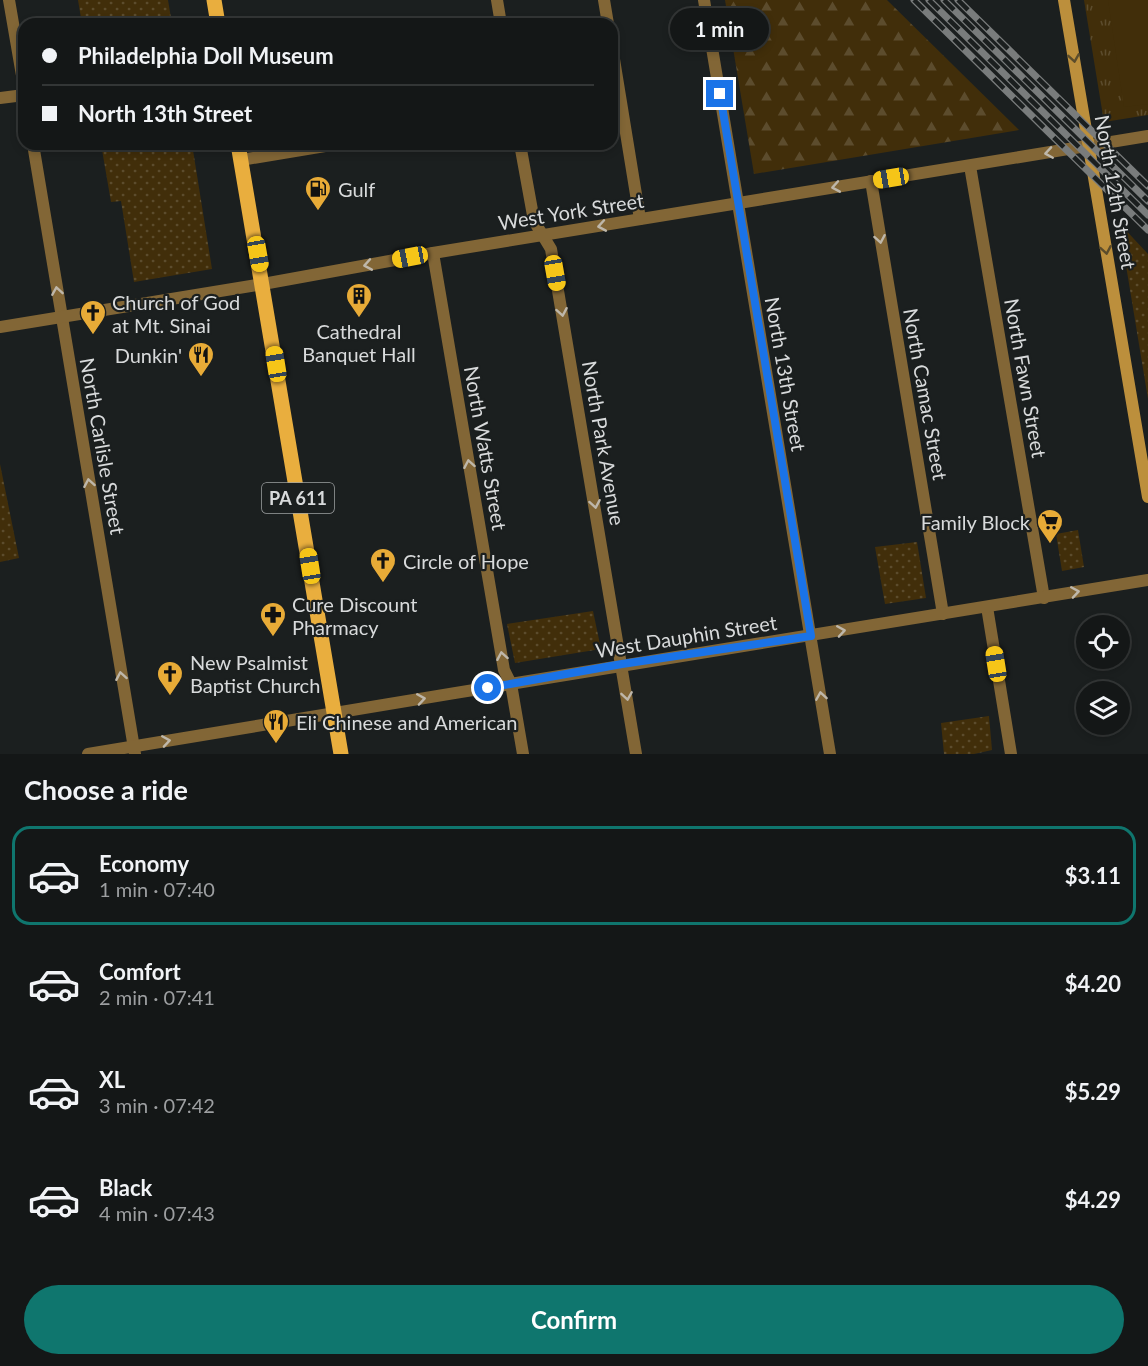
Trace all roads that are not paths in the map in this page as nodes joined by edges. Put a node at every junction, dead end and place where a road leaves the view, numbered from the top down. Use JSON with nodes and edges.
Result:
{"nodes":[{"id":1,"x":9,"y":0,"type":"edge"},
{"id":2,"x":214,"y":0,"type":"edge"},
{"id":3,"x":497,"y":0,"type":"edge"},
{"id":4,"x":604,"y":0,"type":"edge"},
{"id":5,"x":704,"y":0,"type":"edge"},
{"id":6,"x":1064,"y":0,"type":"edge"},
{"id":7,"x":217,"y":18,"type":"edge"},
{"id":8,"x":500,"y":18,"type":"edge"},
{"id":9,"x":607,"y":18,"type":"edge"},
{"id":10,"x":18,"y":52,"type":"edge"},
{"id":11,"x":618,"y":85,"type":"edge"},
{"id":12,"x":18,"y":96,"type":"edge"},
{"id":13,"x":0,"y":98,"type":"edge"},
{"id":14,"x":1148,"y":136,"type":"edge"},
{"id":15,"x":1089,"y":146,"type":"junction"},
{"id":16,"x":34,"y":150,"type":"edge"},
{"id":17,"x":239,"y":150,"type":"edge"},
{"id":18,"x":301,"y":150,"type":"edge"},
{"id":19,"x":521,"y":150,"type":"edge"},
{"id":20,"x":241,"y":160,"type":"junction"},
{"id":21,"x":970,"y":166,"type":"junction"},
{"id":22,"x":871,"y":181,"type":"junction"},
{"id":23,"x":738,"y":204,"type":"junction"},
{"id":24,"x":640,"y":219,"type":"junction"},
{"id":25,"x":542,"y":236,"type":"junction"},
{"id":26,"x":433,"y":253,"type":"junction"},
{"id":27,"x":263,"y":284,"type":"junction"},
{"id":28,"x":61,"y":316,"type":"junction"},
{"id":29,"x":0,"y":327,"type":"edge"},
{"id":30,"x":1148,"y":497,"type":"edge"},
{"id":31,"x":1148,"y":580,"type":"edge"},
{"id":32,"x":1044,"y":597,"type":"junction"},
{"id":33,"x":987,"y":607,"type":"junction"},
{"id":34,"x":944,"y":614,"type":"junction"},
{"id":35,"x":811,"y":636,"type":"junction"},
{"id":36,"x":622,"y":664,"type":"junction"},
{"id":37,"x":511,"y":684,"type":"junction"},
{"id":38,"x":334,"y":713,"type":"junction"},
{"id":39,"x":134,"y":750,"type":"edge"},
{"id":40,"x":88,"y":754,"type":"edge"},
{"id":41,"x":341,"y":754,"type":"edge"},
{"id":42,"x":523,"y":754,"type":"edge"},
{"id":43,"x":636,"y":754,"type":"edge"},
{"id":44,"x":830,"y":754,"type":"edge"},
{"id":45,"x":1011,"y":754,"type":"edge"}],
"edges":[{"from":1,"to":10,"type":"street"},
{"from":2,"to":7,"type":"main road"},
{"from":3,"to":8,"type":"street"},
{"from":4,"to":9,"type":"street"},
{"from":5,"to":23,"type":"street","name":"North 13th Street"},
{"from":6,"to":15,"type":"main road","name":"North 12th Street","one_way":true},
{"from":11,"to":24,"type":"street"},
{"from":12,"to":13,"type":"street"},
{"from":14,"to":15,"type":"street","name":"West York Street"},
{"from":15,"to":21,"type":"street","name":"West York Street","one_way":true},
{"from":15,"to":30,"type":"main road","name":"North 12th Street","one_way":true},
{"from":28,"to":16,"type":"street","name":"North Carlisle Street","one_way":true},
{"from":17,"to":20,"type":"main road","number":"PA 611"},
{"from":18,"to":20,"type":"street"},
{"from":19,"to":25,"type":"street","name":"North Park Avenue"},
{"from":20,"to":27,"type":"main road","number":"PA 611"},
{"from":21,"to":22,"type":"street","name":"West York Street"},
{"from":21,"to":32,"type":"street","name":"North Fawn Street"},
{"from":22,"to":23,"type":"street","name":"West York Street","one_way":true},
{"from":22,"to":34,"type":"street","name":"North Camac Street","one_way":true},
{"from":23,"to":24,"type":"street","name":"West York Street"},
{"from":23,"to":35,"type":"street","name":"North 13th Street"},
{"from":24,"to":25,"type":"street","name":"West York Street","one_way":true},
{"from":25,"to":26,"type":"street","name":"West York Street"},
{"from":25,"to":36,"type":"street","name":"North Park Avenue","one_way":true},
{"from":26,"to":27,"type":"street","name":"West York Street","one_way":true},
{"from":37,"to":26,"type":"street","name":"North Watts Street","one_way":true},
{"from":27,"to":28,"type":"street","name":"West York Street"},
{"from":27,"to":38,"type":"main road","number":"PA 611"},
{"from":28,"to":29,"type":"street","name":"West York Street"},
{"from":39,"to":28,"type":"street","name":"North Carlisle Street","one_way":true},
{"from":32,"to":31,"type":"street","name":"West Dauphin Street","one_way":true},
{"from":32,"to":33,"type":"street","name":"West Dauphin Street"},
{"from":33,"to":34,"type":"street","name":"West Dauphin Street"},
{"from":33,"to":45,"type":"street"},
{"from":35,"to":34,"type":"street","name":"West Dauphin Street","one_way":true},
{"from":35,"to":36,"type":"street","name":"West Dauphin Street"},
{"from":44,"to":35,"type":"street","name":"North 13th Street","one_way":true},
{"from":36,"to":37,"type":"street","name":"West Dauphin Street"},
{"from":36,"to":43,"type":"street","name":"North Park Avenue","one_way":true},
{"from":38,"to":37,"type":"street","name":"West Dauphin Street","one_way":true},
{"from":37,"to":42,"type":"street","name":"North Watts Street"},
{"from":39,"to":38,"type":"street","name":"West Dauphin Street","one_way":true},
{"from":38,"to":41,"type":"main road","number":"PA 611"},
{"from":39,"to":40,"type":"street","name":"West Dauphin Street"}]}
